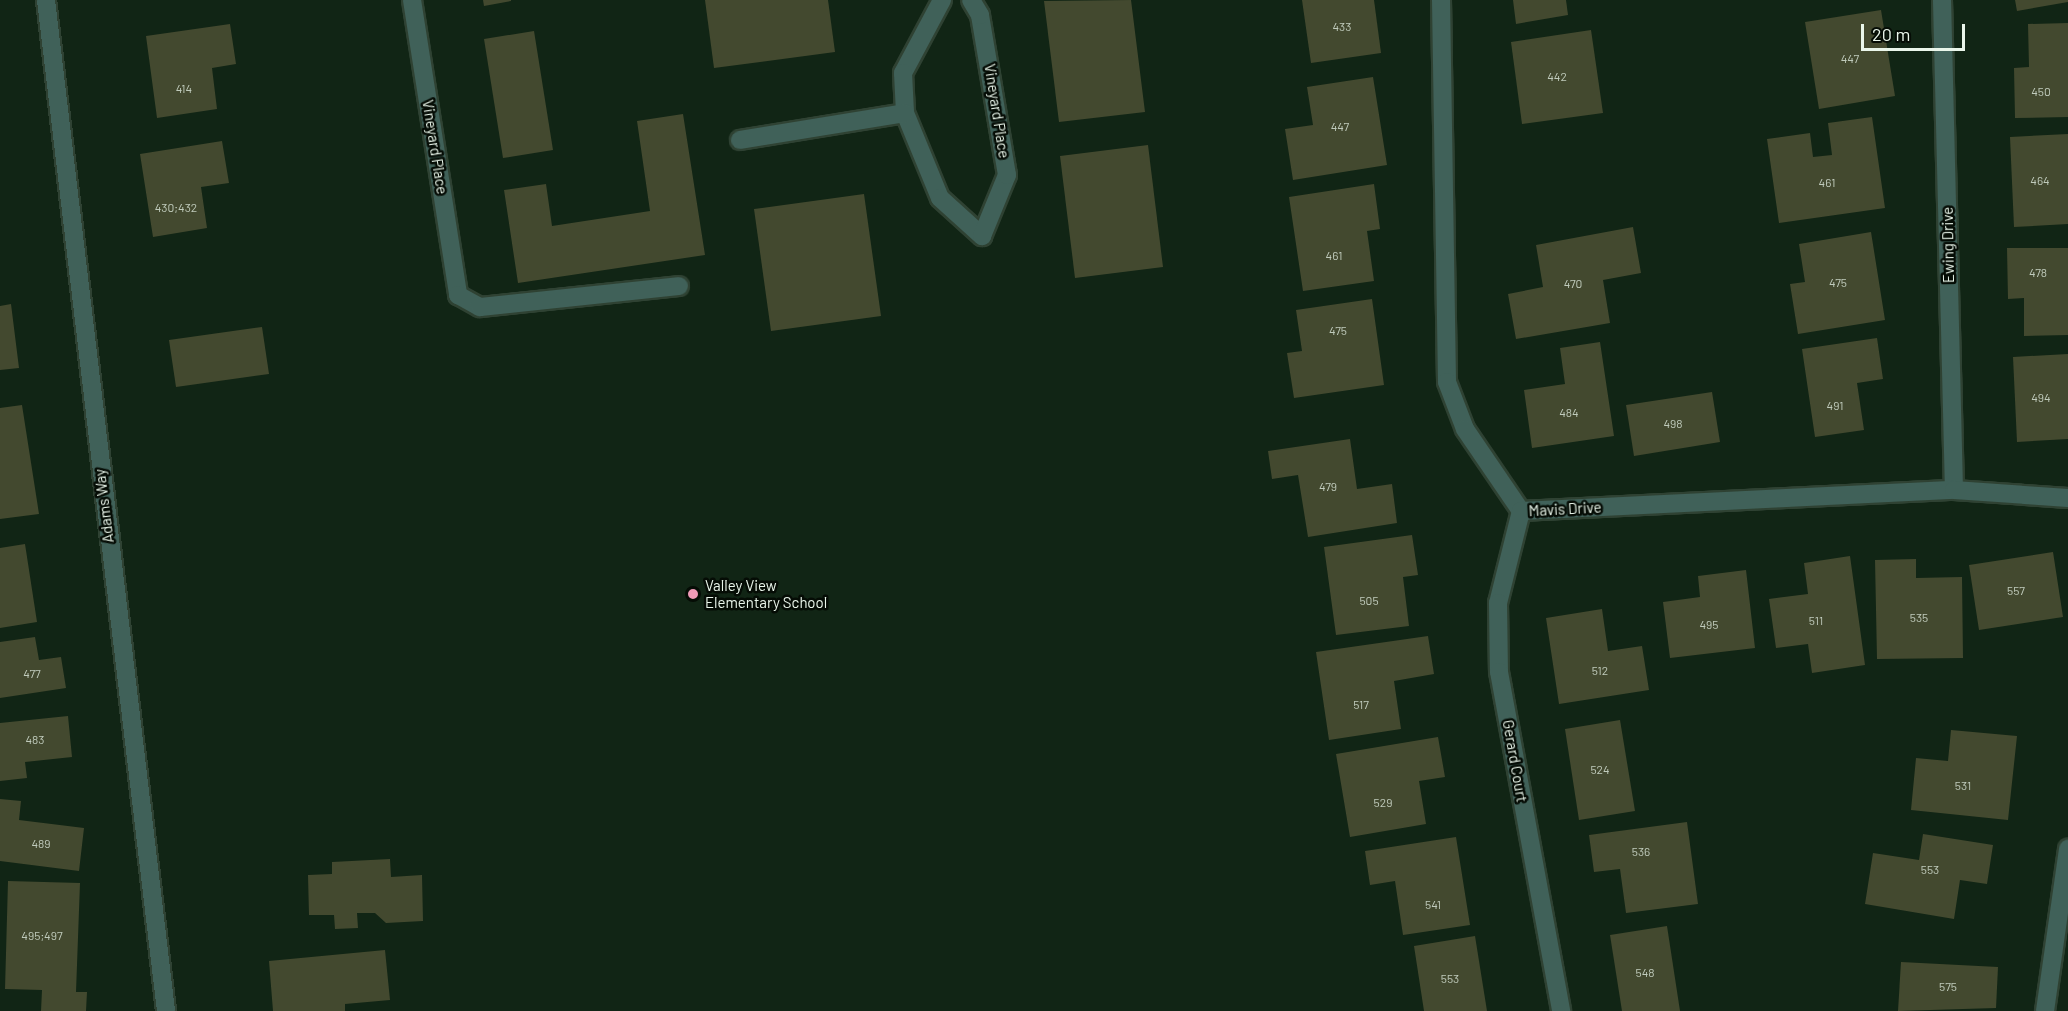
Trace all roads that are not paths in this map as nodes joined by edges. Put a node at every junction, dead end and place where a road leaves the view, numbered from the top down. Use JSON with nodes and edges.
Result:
{"nodes":[{"id":1,"x":46,"y":0,"type":"edge"},
{"id":2,"x":412,"y":0,"type":"edge"},
{"id":3,"x":942,"y":0,"type":"edge"},
{"id":4,"x":971,"y":0,"type":"edge"},
{"id":5,"x":1441,"y":0,"type":"edge"},
{"id":6,"x":1942,"y":0,"type":"edge"},
{"id":7,"x":905,"y":113,"type":"junction"},
{"id":8,"x":740,"y":140,"type":"dead end"},
{"id":9,"x":679,"y":286,"type":"dead end"},
{"id":10,"x":1954,"y":490,"type":"junction"},
{"id":11,"x":2068,"y":498,"type":"edge"},
{"id":12,"x":1521,"y":511,"type":"junction"},
{"id":13,"x":2068,"y":849,"type":"edge"},
{"id":14,"x":2061,"y":945,"type":"edge"},
{"id":15,"x":166,"y":1011,"type":"edge"},
{"id":16,"x":1561,"y":1011,"type":"edge"},
{"id":17,"x":2046,"y":1011,"type":"edge"}],
"edges":[{"from":1,"to":15,"type":"street","name":"Adams Way"},
{"from":2,"to":9,"type":"street","name":"Vineyard Place"},
{"from":3,"to":7,"type":"street","name":"Vineyard Place"},
{"from":4,"to":7,"type":"street","name":"Vineyard Place"},
{"from":5,"to":12,"type":"street","name":"Mavis Drive"},
{"from":6,"to":10,"type":"street","name":"Ewing Drive"},
{"from":7,"to":8,"type":"street"},
{"from":10,"to":11,"type":"street","name":"Mavis Drive"},
{"from":10,"to":12,"type":"street","name":"Mavis Drive"},
{"from":12,"to":16,"type":"street","name":"Gerard Court"},
{"from":13,"to":14,"type":"street"},
{"from":14,"to":17,"type":"street"}]}
